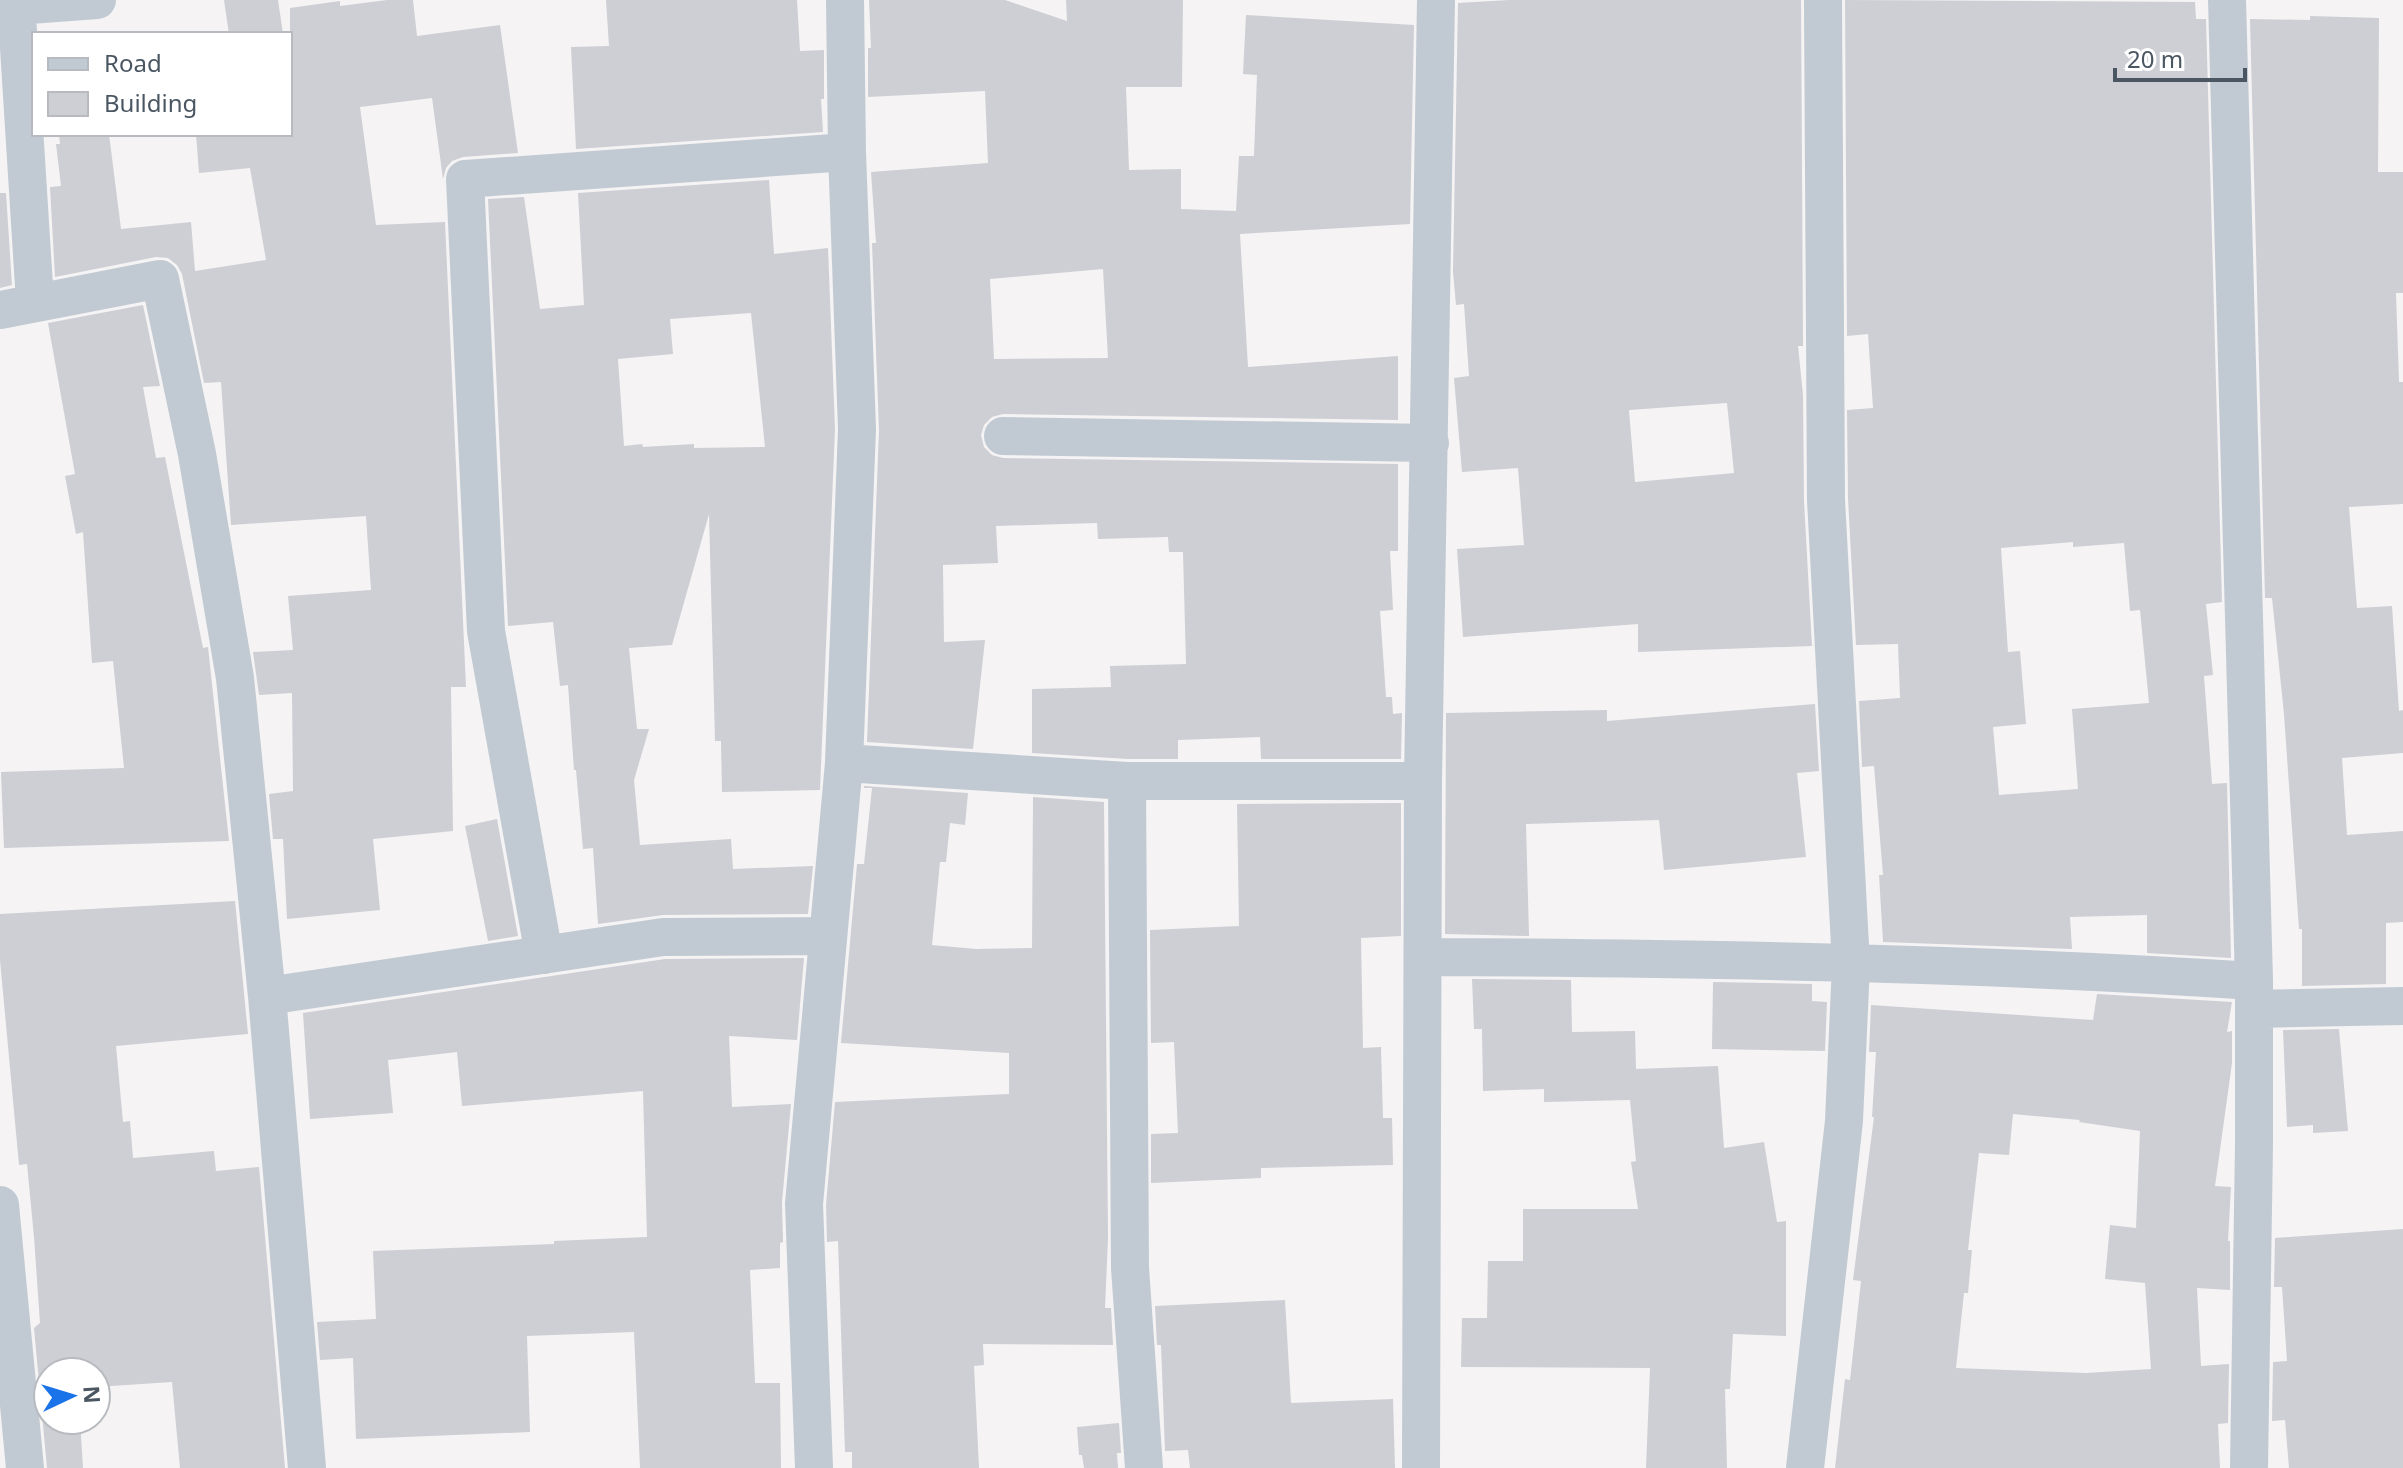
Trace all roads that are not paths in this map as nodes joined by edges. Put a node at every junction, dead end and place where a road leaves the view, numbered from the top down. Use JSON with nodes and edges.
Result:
{"nodes":[{"id":1,"x":97,"y":0,"type":"edge"},
{"id":2,"x":845,"y":0,"type":"edge"},
{"id":3,"x":1436,"y":0,"type":"edge"},
{"id":4,"x":1823,"y":0,"type":"edge"},
{"id":5,"x":2227,"y":0,"type":"edge"},
{"id":6,"x":16,"y":3,"type":"edge"},
{"id":7,"x":847,"y":152,"type":"junction"},
{"id":8,"x":18,"y":306,"type":"edge"},
{"id":9,"x":1003,"y":436,"type":"dead end"},
{"id":10,"x":1430,"y":443,"type":"junction"},
{"id":11,"x":844,"y":763,"type":"junction"},
{"id":12,"x":1127,"y":781,"type":"junction"},
{"id":13,"x":1423,"y":781,"type":"junction"},
{"id":14,"x":827,"y":936,"type":"junction"},
{"id":15,"x":544,"y":955,"type":"junction"},
{"id":16,"x":1423,"y":957,"type":"junction"},
{"id":17,"x":1851,"y":964,"type":"junction"},
{"id":18,"x":2254,"y":995,"type":"junction"},
{"id":19,"x":267,"y":996,"type":"junction"},
{"id":20,"x":2403,"y":1006,"type":"edge"},
{"id":21,"x":1,"y":1223,"type":"edge"},
{"id":22,"x":25,"y":1468,"type":"edge"},
{"id":23,"x":307,"y":1468,"type":"edge"},
{"id":24,"x":814,"y":1468,"type":"edge"},
{"id":25,"x":1144,"y":1468,"type":"edge"},
{"id":26,"x":1421,"y":1468,"type":"edge"},
{"id":27,"x":1805,"y":1468,"type":"edge"},
{"id":28,"x":2249,"y":1468,"type":"edge"}],
"edges":[{"from":1,"to":6,"type":"street"},
{"from":2,"to":7,"type":"street"},
{"from":3,"to":10,"type":"street"},
{"from":4,"to":17,"type":"street"},
{"from":5,"to":18,"type":"street"},
{"from":6,"to":8,"type":"street"},
{"from":7,"to":11,"type":"street"},
{"from":7,"to":15,"type":"street"},
{"from":8,"to":19,"type":"street"},
{"from":9,"to":10,"type":"street"},
{"from":10,"to":13,"type":"street"},
{"from":11,"to":12,"type":"street"},
{"from":11,"to":14,"type":"street"},
{"from":12,"to":13,"type":"street"},
{"from":12,"to":25,"type":"street"},
{"from":13,"to":16,"type":"street"},
{"from":14,"to":15,"type":"street"},
{"from":14,"to":24,"type":"street"},
{"from":15,"to":19,"type":"street"},
{"from":16,"to":17,"type":"street"},
{"from":16,"to":26,"type":"street"},
{"from":17,"to":18,"type":"street"},
{"from":17,"to":27,"type":"street"},
{"from":18,"to":20,"type":"street"},
{"from":18,"to":28,"type":"street"},
{"from":19,"to":23,"type":"street"},
{"from":21,"to":22,"type":"street"}]}
